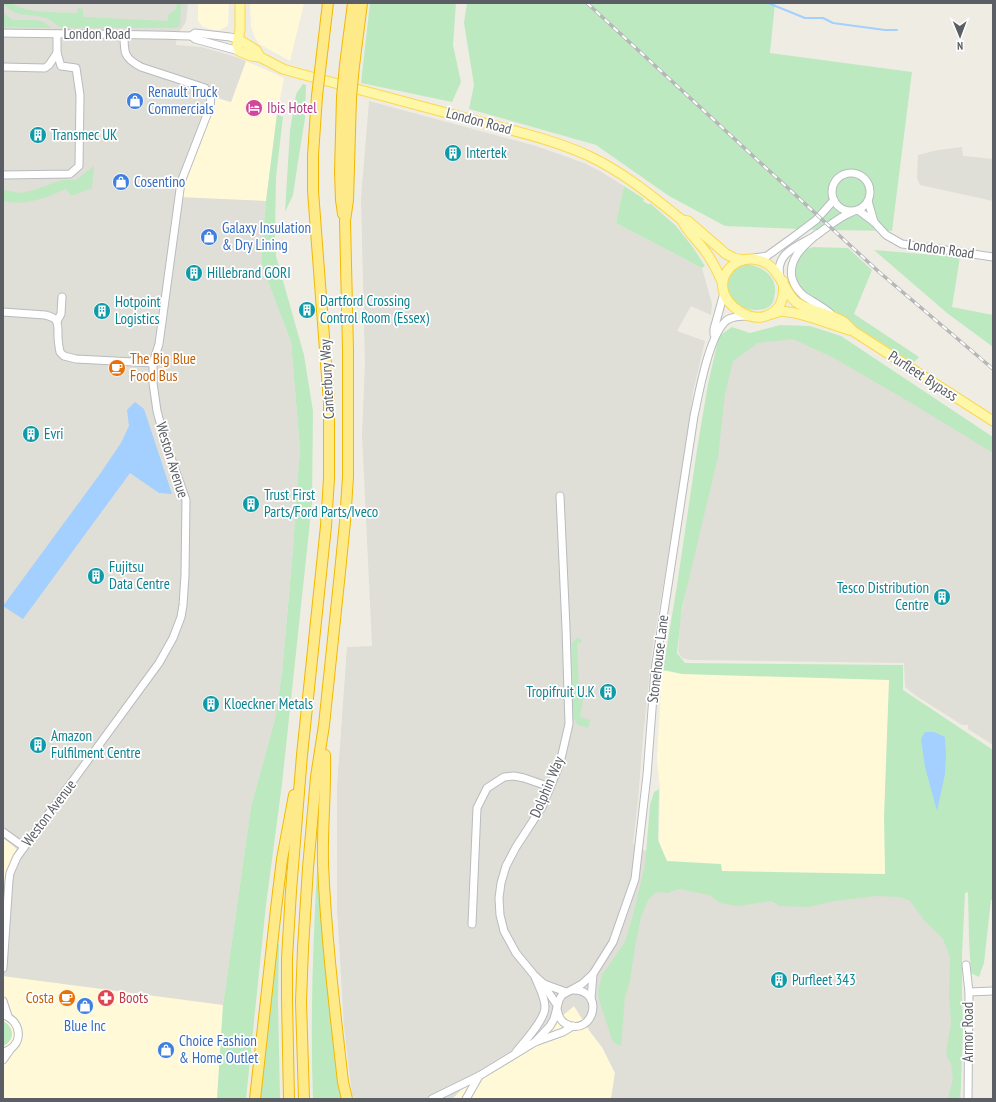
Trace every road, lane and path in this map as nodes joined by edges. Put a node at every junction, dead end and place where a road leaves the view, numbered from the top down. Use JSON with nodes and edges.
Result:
{"nodes":[{"id":1,"x":240,"y":3,"type":"edge"},
{"id":2,"x":328,"y":3,"type":"edge"},
{"id":3,"x":353,"y":3,"type":"edge"},
{"id":4,"x":362,"y":3,"type":"edge"},
{"id":5,"x":3,"y":33,"type":"edge"},
{"id":6,"x":57,"y":34,"type":"junction"},
{"id":7,"x":124,"y":35,"type":"junction"},
{"id":8,"x":191,"y":36,"type":"junction"},
{"id":9,"x":238,"y":39,"type":"junction"},
{"id":10,"x":239,"y":51,"type":"junction"},
{"id":11,"x":57,"y":53,"type":"junction"},
{"id":12,"x":260,"y":57,"type":"junction"},
{"id":13,"x":3,"y":67,"type":"edge"},
{"id":14,"x":346,"y":97,"type":"junction"},
{"id":15,"x":3,"y":175,"type":"edge"},
{"id":16,"x":834,"y":200,"type":"junction"},
{"id":17,"x":868,"y":201,"type":"junction"},
{"id":18,"x":856,"y":211,"type":"junction"},
{"id":19,"x":682,"y":220,"type":"junction"},
{"id":20,"x":874,"y":222,"type":"junction"},
{"id":21,"x":817,"y":234,"type":"junction"},
{"id":22,"x":993,"y":257,"type":"edge"},
{"id":23,"x":747,"y":260,"type":"junction"},
{"id":24,"x":781,"y":279,"type":"junction"},
{"id":25,"x":722,"y":282,"type":"junction"},
{"id":26,"x":724,"y":293,"type":"junction"},
{"id":27,"x":62,"y":297,"type":"dead end"},
{"id":28,"x":3,"y":312,"type":"edge"},
{"id":29,"x":768,"y":315,"type":"junction"},
{"id":30,"x":752,"y":316,"type":"junction"},
{"id":31,"x":834,"y":318,"type":"junction"},
{"id":32,"x":57,"y":321,"type":"junction"},
{"id":33,"x":853,"y":331,"type":"junction"},
{"id":34,"x":714,"y":338,"type":"junction"},
{"id":35,"x":153,"y":363,"type":"junction"},
{"id":36,"x":993,"y":421,"type":"edge"},
{"id":37,"x":560,"y":496,"type":"dead end"},
{"id":38,"x":324,"y":725,"type":"junction"},
{"id":39,"x":302,"y":755,"type":"junction"},
{"id":40,"x":550,"y":787,"type":"junction"},
{"id":41,"x":3,"y":832,"type":"edge"},
{"id":42,"x":24,"y":847,"type":"junction"},
{"id":43,"x":472,"y":924,"type":"dead end"},
{"id":44,"x":966,"y":965,"type":"dead end"},
{"id":45,"x":3,"y":968,"type":"edge"},
{"id":46,"x":534,"y":974,"type":"junction"},
{"id":47,"x":593,"y":974,"type":"junction"},
{"id":48,"x":544,"y":984,"type":"junction"},
{"id":49,"x":569,"y":991,"type":"junction"},
{"id":50,"x":969,"y":992,"type":"junction"},
{"id":51,"x":993,"y":992,"type":"edge"},
{"id":52,"x":591,"y":999,"type":"junction"},
{"id":53,"x":3,"y":1001,"type":"edge"},
{"id":54,"x":557,"y":1007,"type":"junction"},
{"id":55,"x":5,"y":1015,"type":"edge"},
{"id":56,"x":573,"y":1026,"type":"junction"},
{"id":57,"x":535,"y":1042,"type":"junction"},
{"id":58,"x":10,"y":1049,"type":"junction"},
{"id":59,"x":3,"y":1052,"type":"edge"},
{"id":60,"x":513,"y":1055,"type":"junction"},
{"id":61,"x":3,"y":1060,"type":"edge"},
{"id":62,"x":479,"y":1076,"type":"junction"},
{"id":63,"x":255,"y":1099,"type":"edge"},
{"id":64,"x":289,"y":1099,"type":"edge"},
{"id":65,"x":304,"y":1099,"type":"edge"},
{"id":66,"x":347,"y":1099,"type":"edge"},
{"id":67,"x":432,"y":1099,"type":"edge"},
{"id":68,"x":466,"y":1099,"type":"edge"},
{"id":69,"x":968,"y":1099,"type":"edge"}],
"edges":[{"from":1,"to":9,"type":"main road"},
{"from":2,"to":39,"type":"highway","name":"Canterbury Way","bridge":true},
{"from":3,"to":14,"type":"highway","name":"Canterbury Way","bridge":true},
{"from":4,"to":14,"type":"highway","name":"Canterbury Way","bridge":true},
{"from":5,"to":6,"type":"street","name":"London Road"},
{"from":6,"to":7,"type":"street","name":"London Road"},
{"from":6,"to":11,"type":"street"},
{"from":7,"to":8,"type":"street","name":"London Road"},
{"from":7,"to":35,"type":"street","name":"Weston Avenue"},
{"from":8,"to":9,"type":"street","name":"London Road"},
{"from":8,"to":10,"type":"street","name":"London Road"},
{"from":9,"to":10,"type":"main road"},
{"from":9,"to":12,"type":"main road","name":"London Road"},
{"from":10,"to":12,"type":"main road","name":"London Road"},
{"from":11,"to":13,"type":"street"},
{"from":11,"to":15,"type":"street"},
{"from":12,"to":19,"type":"main road","name":"London Road"},
{"from":14,"to":38,"type":"highway","name":"Canterbury Way"},
{"from":16,"to":17,"type":"street"},
{"from":16,"to":18,"type":"street"},
{"from":16,"to":23,"type":"street"},
{"from":17,"to":18,"type":"street"},
{"from":17,"to":20,"type":"street","name":"London Road"},
{"from":18,"to":20,"type":"street","name":"London Road"},
{"from":18,"to":21,"type":"street"},
{"from":19,"to":23,"type":"main road","name":"London Road"},
{"from":19,"to":25,"type":"main road","name":"London Road"},
{"from":20,"to":22,"type":"street","name":"London Road"},
{"from":21,"to":24,"type":"street"},
{"from":21,"to":31,"type":"street"},
{"from":23,"to":24,"type":"main road"},
{"from":23,"to":25,"type":"main road"},
{"from":24,"to":29,"type":"main road"},
{"from":24,"to":31,"type":"main road","name":"Purfleet Bypass"},
{"from":25,"to":26,"type":"main road"},
{"from":26,"to":30,"type":"main road"},
{"from":26,"to":34,"type":"street","name":"Stonehouse Lane"},
{"from":27,"to":32,"type":"street"},
{"from":28,"to":32,"type":"street"},
{"from":29,"to":30,"type":"main road"},
{"from":29,"to":33,"type":"main road","name":"Purfleet Bypass"},
{"from":30,"to":34,"type":"street","name":"Stonehouse Lane"},
{"from":31,"to":33,"type":"main road","name":"Purfleet Bypass"},
{"from":32,"to":35,"type":"street"},
{"from":33,"to":36,"type":"main road","name":"Purfleet Bypass"},
{"from":34,"to":47,"type":"street","name":"Stonehouse Lane"},
{"from":35,"to":42,"type":"street","name":"Weston Avenue"},
{"from":37,"to":40,"type":"street","name":"Dolphin Way"},
{"from":38,"to":65,"type":"highway"},
{"from":38,"to":66,"type":"highway"},
{"from":39,"to":63,"type":"highway"},
{"from":39,"to":64,"type":"highway"},
{"from":40,"to":43,"type":"street"},
{"from":40,"to":46,"type":"street","name":"Dolphin Way"},
{"from":41,"to":42,"type":"street"},
{"from":42,"to":45,"type":"street","name":"Weston Avenue"},
{"from":44,"to":50,"type":"street","name":"Armor Road"},
{"from":46,"to":48,"type":"street","name":"Dolphin Way"},
{"from":46,"to":60,"type":"street"},
{"from":47,"to":49,"type":"street","name":"Stonehouse Lane"},
{"from":47,"to":52,"type":"street","name":"Stonehouse Lane"},
{"from":48,"to":49,"type":"street","name":"Dolphin Way"},
{"from":48,"to":54,"type":"street","name":"Dolphin Way"},
{"from":49,"to":52,"type":"street"},
{"from":49,"to":54,"type":"street","name":"Stonehouse Lane"},
{"from":50,"to":51,"type":"street"},
{"from":50,"to":69,"type":"street","name":"Armor Road"},
{"from":52,"to":56,"type":"street","name":"Stonehouse Lane"},
{"from":53,"to":55,"type":"street"},
{"from":54,"to":56,"type":"street"},
{"from":54,"to":57,"type":"street","name":"Stonehouse Lane"},
{"from":55,"to":58,"type":"street"},
{"from":56,"to":57,"type":"street","name":"Stonehouse Lane"},
{"from":57,"to":60,"type":"street","name":"Stonehouse Lane"},
{"from":58,"to":59,"type":"street"},
{"from":58,"to":61,"type":"street"},
{"from":60,"to":62,"type":"street","name":"Stonehouse Lane"},
{"from":62,"to":67,"type":"street","name":"Stonehouse Lane"},
{"from":62,"to":68,"type":"street","name":"Stonehouse Lane"}]}
